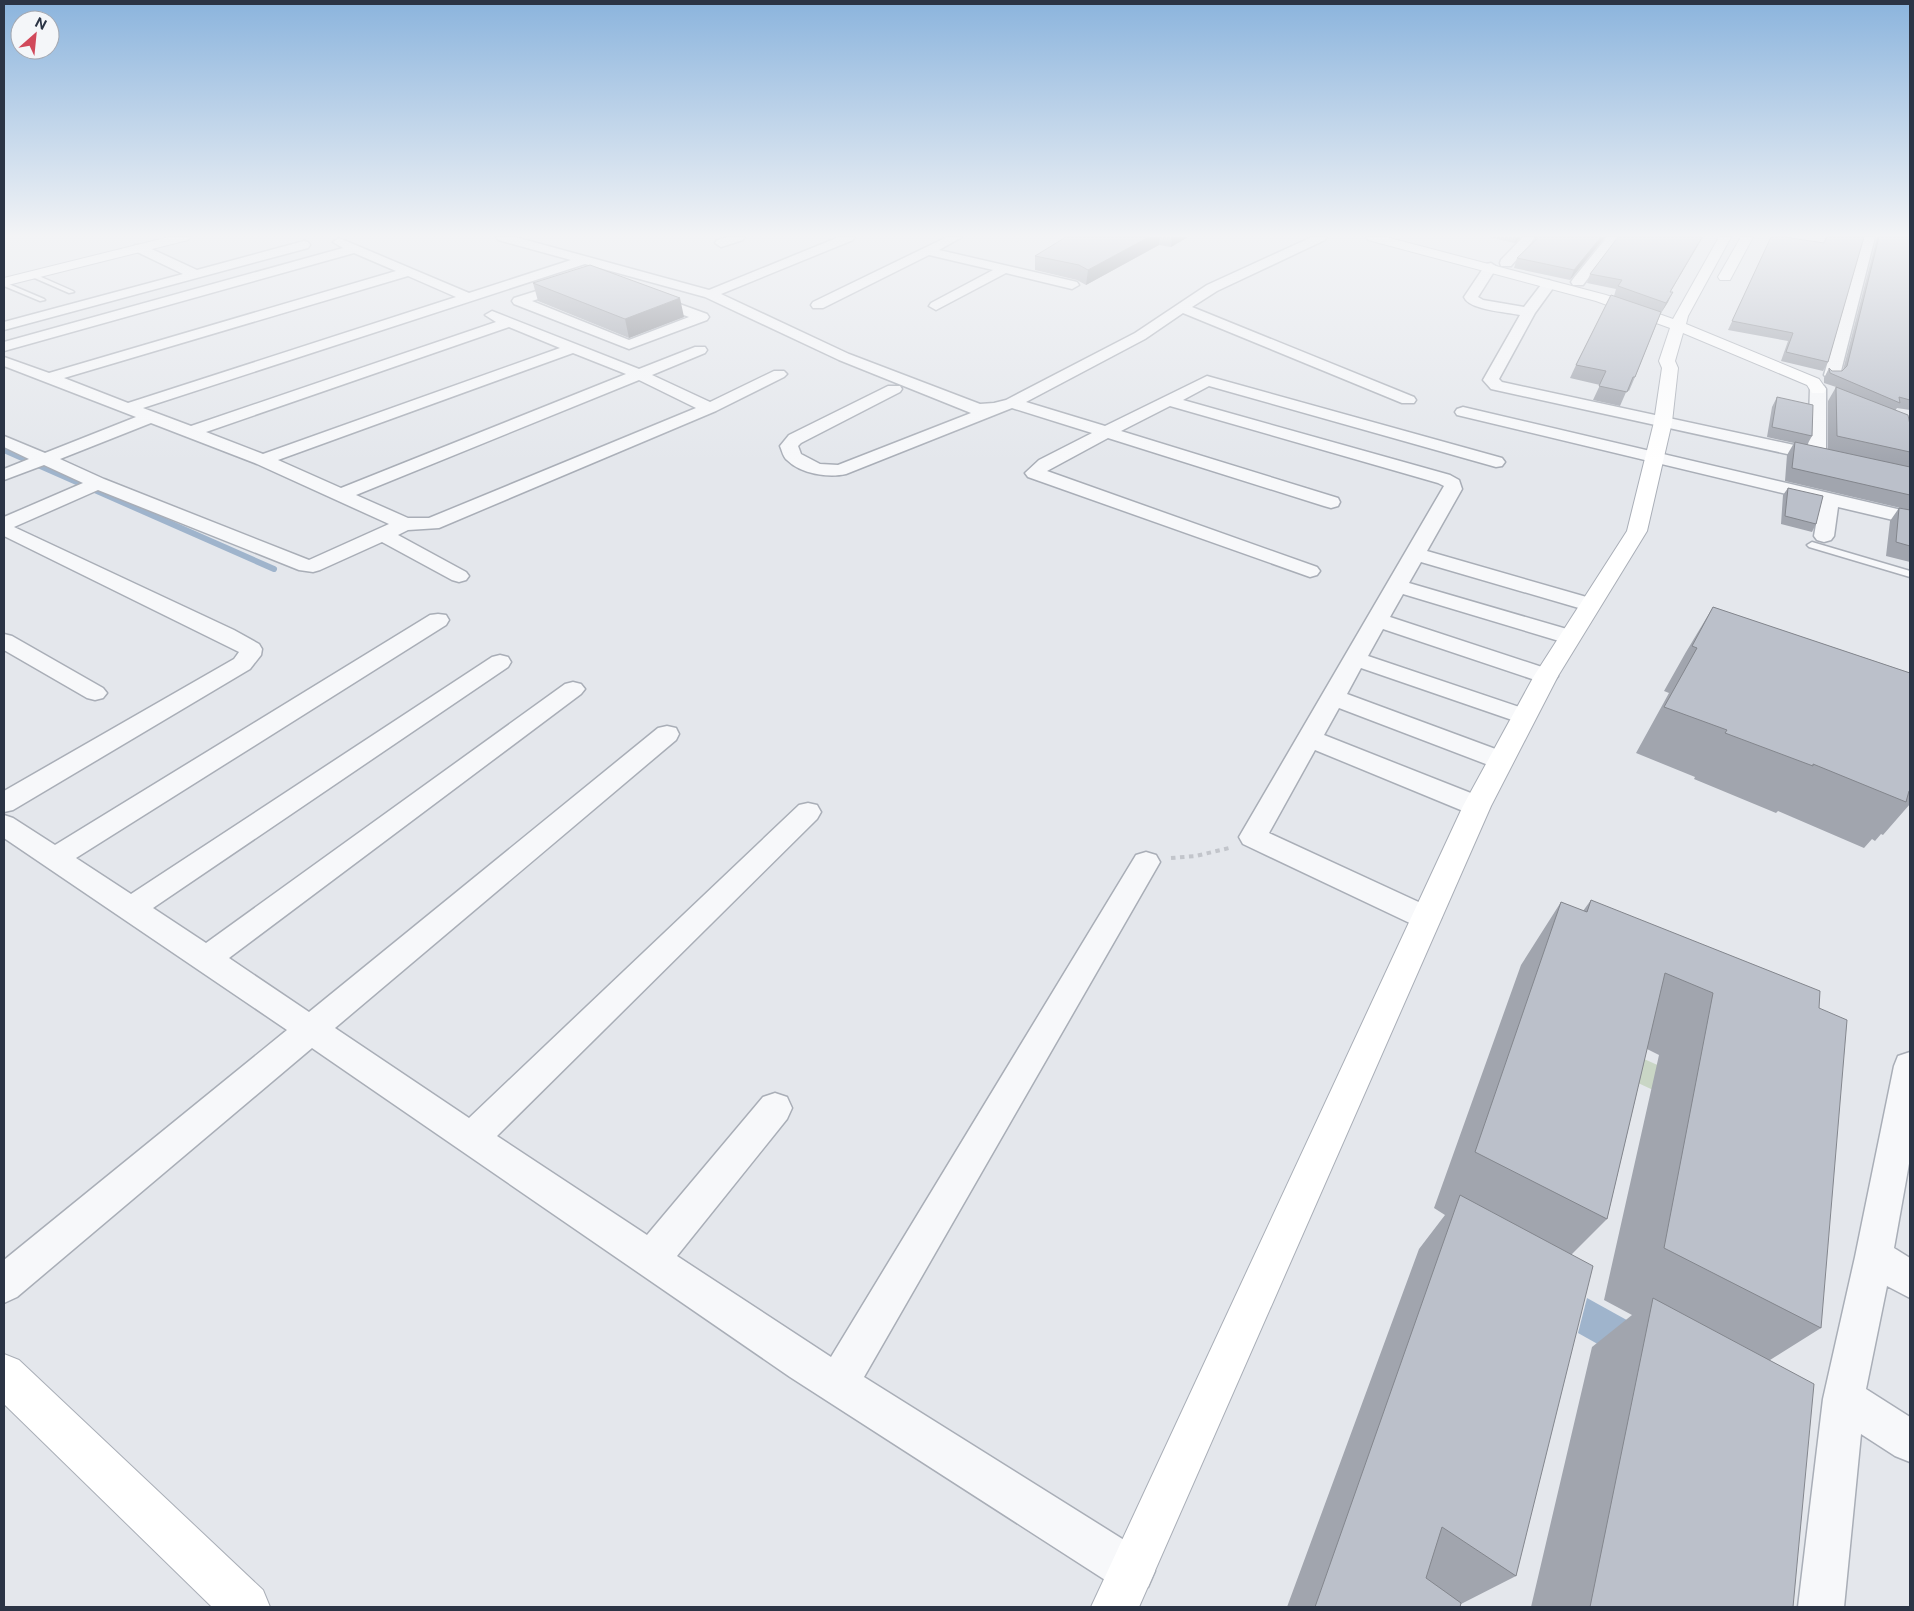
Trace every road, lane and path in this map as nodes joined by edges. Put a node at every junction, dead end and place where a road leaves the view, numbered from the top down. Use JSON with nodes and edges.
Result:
{"nodes":[{"id":1,"x":55,"y":312,"type":"edge"},
{"id":2,"x":130,"y":312,"type":"edge"},
{"id":3,"x":272,"y":312,"type":"edge"},
{"id":4,"x":443,"y":312,"type":"edge"},
{"id":5,"x":488,"y":312,"type":"edge"},
{"id":6,"x":547,"y":312,"type":"edge"},
{"id":7,"x":690,"y":312,"type":"edge"},
{"id":8,"x":749,"y":312,"type":"edge"},
{"id":9,"x":1176,"y":312,"type":"edge"},
{"id":10,"x":1192,"y":312,"type":"edge"},
{"id":11,"x":1528,"y":312,"type":"edge"},
{"id":12,"x":1631,"y":312,"type":"edge"},
{"id":13,"x":1685,"y":312,"type":"edge"},
{"id":14,"x":1849,"y":312,"type":"edge"},
{"id":15,"x":510,"y":322,"type":"junction"},
{"id":16,"x":4,"y":326,"type":"edge"},
{"id":17,"x":1676,"y":328,"type":"junction"},
{"id":18,"x":1695,"y":330,"type":"junction"},
{"id":19,"x":4,"y":347,"type":"edge"},
{"id":20,"x":573,"y":348,"type":"junction"},
{"id":21,"x":700,"y":350,"type":"dead end"},
{"id":22,"x":4,"y":361,"type":"edge"},
{"id":23,"x":1670,"y":368,"type":"junction"},
{"id":24,"x":638,"y":374,"type":"junction"},
{"id":25,"x":779,"y":374,"type":"dead end"},
{"id":26,"x":1832,"y":375,"type":"edge"},
{"id":27,"x":50,"y":378,"type":"junction"},
{"id":28,"x":894,"y":389,"type":"dead end"},
{"id":29,"x":1818,"y":389,"type":"junction"},
{"id":30,"x":1835,"y":396,"type":"edge"},
{"id":31,"x":1408,"y":400,"type":"dead end"},
{"id":32,"x":1169,"y":401,"type":"junction"},
{"id":33,"x":1004,"y":406,"type":"junction"},
{"id":34,"x":128,"y":408,"type":"junction"},
{"id":35,"x":710,"y":408,"type":"junction"},
{"id":36,"x":1463,"y":412,"type":"dead end"},
{"id":37,"x":151,"y":417,"type":"junction"},
{"id":38,"x":1663,"y":422,"type":"junction"},
{"id":39,"x":191,"y":432,"type":"junction"},
{"id":40,"x":1106,"y":432,"type":"junction"},
{"id":41,"x":4,"y":441,"type":"edge"},
{"id":42,"x":1817,"y":456,"type":"junction"},
{"id":43,"x":1655,"y":458,"type":"junction"},
{"id":44,"x":45,"y":459,"type":"junction"},
{"id":45,"x":263,"y":460,"type":"junction"},
{"id":46,"x":1836,"y":460,"type":"edge"},
{"id":47,"x":1496,"y":462,"type":"dead end"},
{"id":48,"x":4,"y":475,"type":"edge"},
{"id":49,"x":98,"y":483,"type":"junction"},
{"id":50,"x":340,"y":495,"type":"junction"},
{"id":51,"x":1830,"y":499,"type":"junction"},
{"id":52,"x":1332,"y":502,"type":"dead end"},
{"id":53,"x":1910,"y":518,"type":"edge"},
{"id":54,"x":4,"y":524,"type":"edge"},
{"id":55,"x":405,"y":524,"type":"junction"},
{"id":56,"x":4,"y":529,"type":"edge"},
{"id":57,"x":384,"y":535,"type":"junction"},
{"id":58,"x":1818,"y":540,"type":"joint"},
{"id":59,"x":1416,"y":554,"type":"junction"},
{"id":60,"x":1310,"y":571,"type":"dead end"},
{"id":61,"x":1910,"y":574,"type":"edge"},
{"id":62,"x":459,"y":576,"type":"dead end"},
{"id":63,"x":1397,"y":586,"type":"junction"},
{"id":64,"x":1589,"y":605,"type":"junction"},
{"id":65,"x":438,"y":620,"type":"dead end"},
{"id":66,"x":1378,"y":620,"type":"junction"},
{"id":67,"x":1569,"y":637,"type":"junction"},
{"id":68,"x":4,"y":641,"type":"edge"},
{"id":69,"x":1356,"y":659,"type":"junction"},
{"id":70,"x":500,"y":662,"type":"dead end"},
{"id":71,"x":1546,"y":676,"type":"junction"},
{"id":72,"x":573,"y":689,"type":"dead end"},
{"id":73,"x":95,"y":693,"type":"dead end"},
{"id":74,"x":1334,"y":697,"type":"junction"},
{"id":75,"x":1523,"y":716,"type":"junction"},
{"id":76,"x":667,"y":734,"type":"dead end"},
{"id":77,"x":1310,"y":739,"type":"junction"},
{"id":78,"x":1500,"y":760,"type":"junction"},
{"id":79,"x":4,"y":803,"type":"edge"},
{"id":80,"x":1477,"y":806,"type":"junction"},
{"id":81,"x":808,"y":812,"type":"dead end"},
{"id":82,"x":4,"y":825,"type":"edge"},
{"id":83,"x":1253,"y":837,"type":"junction"},
{"id":84,"x":55,"y":858,"type":"junction"},
{"id":85,"x":1146,"y":862,"type":"joint"},
{"id":86,"x":131,"y":908,"type":"junction"},
{"id":87,"x":1426,"y":918,"type":"junction"},
{"id":88,"x":206,"y":959,"type":"junction"},
{"id":89,"x":310,"y":1030,"type":"junction"},
{"id":90,"x":1910,"y":1066,"type":"edge"},
{"id":91,"x":774,"y":1108,"type":"dead end"},
{"id":92,"x":471,"y":1139,"type":"junction"},
{"id":93,"x":1874,"y":1257,"type":"junction"},
{"id":94,"x":650,"y":1260,"type":"junction"},
{"id":95,"x":1910,"y":1279,"type":"edge"},
{"id":96,"x":4,"y":1284,"type":"edge"},
{"id":97,"x":4,"y":1375,"type":"edge"},
{"id":98,"x":837,"y":1384,"type":"junction"},
{"id":99,"x":1844,"y":1399,"type":"junction"},
{"id":100,"x":1910,"y":1441,"type":"edge"},
{"id":101,"x":1132,"y":1571,"type":"junction"},
{"id":102,"x":246,"y":1607,"type":"edge"},
{"id":103,"x":1115,"y":1607,"type":"edge"},
{"id":104,"x":1821,"y":1607,"type":"edge"}],
"edges":[{"from":1,"to":16,"type":"street"},
{"from":2,"to":19,"type":"street"},
{"from":3,"to":27,"type":"street"},
{"from":4,"to":34,"type":"street"},
{"from":5,"to":15,"type":"street"},
{"from":6,"to":7,"type":"street"},
{"from":8,"to":33,"type":"street"},
{"from":9,"to":33,"type":"street"},
{"from":10,"to":31,"type":"street"},
{"from":11,"to":38,"type":"street"},
{"from":12,"to":17,"type":"street"},
{"from":13,"to":17,"type":"street"},
{"from":14,"to":26,"type":"street"},
{"from":15,"to":20,"type":"street"},
{"from":15,"to":39,"type":"street"},
{"from":17,"to":18,"type":"street"},
{"from":17,"to":23,"type":"street"},
{"from":18,"to":23,"type":"street"},
{"from":18,"to":29,"type":"street"},
{"from":20,"to":24,"type":"street"},
{"from":20,"to":45,"type":"street"},
{"from":21,"to":24,"type":"street"},
{"from":22,"to":27,"type":"street"},
{"from":23,"to":38,"type":"street"},
{"from":24,"to":35,"type":"street"},
{"from":24,"to":50,"type":"street"},
{"from":25,"to":35,"type":"street"},
{"from":27,"to":34,"type":"street"},
{"from":28,"to":33,"type":"street"},
{"from":29,"to":30,"type":"street"},
{"from":29,"to":42,"type":"street"},
{"from":32,"to":40,"type":"street"},
{"from":32,"to":47,"type":"street"},
{"from":32,"to":59,"type":"street"},
{"from":33,"to":40,"type":"street"},
{"from":34,"to":37,"type":"street"},
{"from":35,"to":55,"type":"street"},
{"from":36,"to":43,"type":"street"},
{"from":37,"to":39,"type":"street"},
{"from":37,"to":44,"type":"street"},
{"from":38,"to":42,"type":"street"},
{"from":38,"to":43,"type":"street"},
{"from":39,"to":45,"type":"street"},
{"from":40,"to":52,"type":"street"},
{"from":40,"to":60,"type":"street"},
{"from":41,"to":44,"type":"street"},
{"from":42,"to":46,"type":"street"},
{"from":43,"to":51,"type":"street"},
{"from":43,"to":64,"type":"street"},
{"from":44,"to":48,"type":"street"},
{"from":44,"to":49,"type":"street"},
{"from":45,"to":50,"type":"street"},
{"from":49,"to":54,"type":"street"},
{"from":49,"to":57,"type":"street"},
{"from":50,"to":55,"type":"street"},
{"from":51,"to":53,"type":"street"},
{"from":51,"to":58,"type":"street"},
{"from":55,"to":57,"type":"street"},
{"from":56,"to":79,"type":"street"},
{"from":57,"to":62,"type":"street"},
{"from":58,"to":61,"type":"lane"},
{"from":59,"to":63,"type":"street"},
{"from":59,"to":64,"type":"street"},
{"from":63,"to":66,"type":"street"},
{"from":63,"to":67,"type":"street"},
{"from":64,"to":67,"type":"street"},
{"from":65,"to":84,"type":"street"},
{"from":66,"to":69,"type":"street"},
{"from":66,"to":71,"type":"street"},
{"from":67,"to":71,"type":"street"},
{"from":68,"to":73,"type":"street"},
{"from":69,"to":74,"type":"street"},
{"from":69,"to":75,"type":"street"},
{"from":70,"to":86,"type":"street"},
{"from":71,"to":75,"type":"street"},
{"from":72,"to":88,"type":"street"},
{"from":74,"to":77,"type":"street"},
{"from":74,"to":78,"type":"street"},
{"from":75,"to":78,"type":"street"},
{"from":76,"to":89,"type":"street"},
{"from":77,"to":80,"type":"street"},
{"from":77,"to":83,"type":"street"},
{"from":78,"to":80,"type":"street"},
{"from":80,"to":87,"type":"street"},
{"from":81,"to":92,"type":"street"},
{"from":82,"to":84,"type":"street"},
{"from":83,"to":85,"type":"path"},
{"from":83,"to":87,"type":"street"},
{"from":84,"to":86,"type":"street"},
{"from":85,"to":98,"type":"street"},
{"from":86,"to":88,"type":"street"},
{"from":87,"to":101,"type":"street"},
{"from":88,"to":89,"type":"street"},
{"from":89,"to":92,"type":"street"},
{"from":89,"to":96,"type":"street"},
{"from":90,"to":93,"type":"street"},
{"from":91,"to":94,"type":"street"},
{"from":92,"to":94,"type":"street"},
{"from":93,"to":95,"type":"street"},
{"from":93,"to":99,"type":"street"},
{"from":94,"to":98,"type":"street"},
{"from":97,"to":102,"type":"street"},
{"from":98,"to":101,"type":"street"},
{"from":99,"to":100,"type":"street"},
{"from":99,"to":104,"type":"street"},
{"from":101,"to":103,"type":"street"}]}
